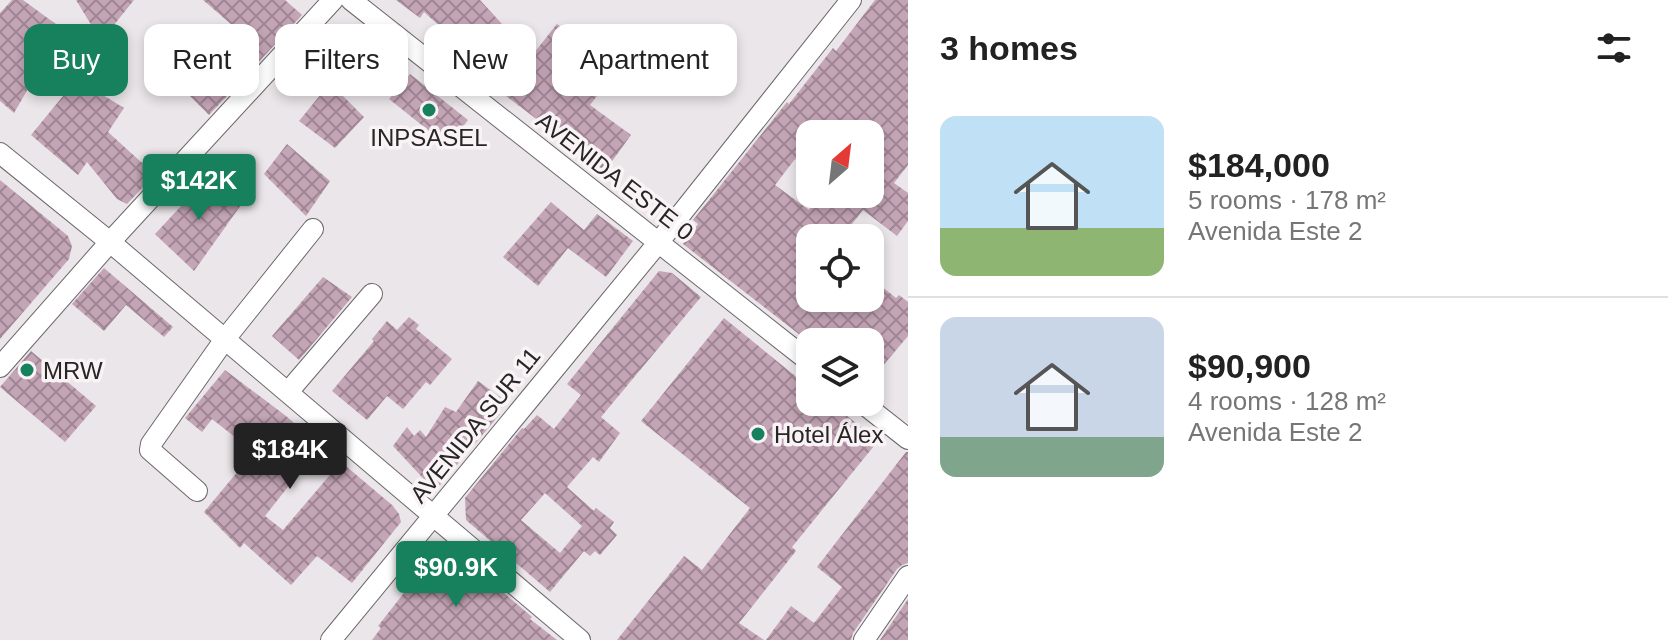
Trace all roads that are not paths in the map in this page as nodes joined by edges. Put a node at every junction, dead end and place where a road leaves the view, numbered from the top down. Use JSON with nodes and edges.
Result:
{"nodes":[{"id":1,"x":333,"y":0,"type":"edge"},
{"id":2,"x":351,"y":0,"type":"edge"},
{"id":3,"x":851,"y":0,"type":"edge"},
{"id":4,"x":0,"y":153,"type":"edge"},
{"id":5,"x":313,"y":229,"type":"dead end"},
{"id":6,"x":110,"y":242,"type":"junction"},
{"id":7,"x":658,"y":243,"type":"junction"},
{"id":8,"x":372,"y":294,"type":"dead end"},
{"id":9,"x":225,"y":339,"type":"junction"},
{"id":10,"x":796,"y":351,"type":"edge"},
{"id":11,"x":0,"y":367,"type":"edge"},
{"id":12,"x":288,"y":392,"type":"junction"},
{"id":13,"x":879,"y":416,"type":"edge"},
{"id":14,"x":908,"y":439,"type":"edge"},
{"id":15,"x":197,"y":491,"type":"dead end"},
{"id":16,"x":434,"y":516,"type":"junction"},
{"id":17,"x":908,"y":576,"type":"edge"},
{"id":18,"x":331,"y":640,"type":"edge"},
{"id":19,"x":580,"y":640,"type":"edge"},
{"id":20,"x":864,"y":640,"type":"edge"}],
"edges":[{"from":1,"to":6,"type":"street"},
{"from":2,"to":7,"type":"street","name":"AVENIDA ESTE 0"},
{"from":3,"to":7,"type":"street","name":"AVENIDA SUR 11"},
{"from":4,"to":6,"type":"street"},
{"from":5,"to":9,"type":"street"},
{"from":6,"to":9,"type":"street"},
{"from":6,"to":11,"type":"street"},
{"from":7,"to":10,"type":"street","name":"AVENIDA ESTE 0"},
{"from":7,"to":16,"type":"street","name":"AVENIDA SUR 11"},
{"from":8,"to":12,"type":"street"},
{"from":9,"to":12,"type":"street"},
{"from":9,"to":15,"type":"street"},
{"from":12,"to":16,"type":"street"},
{"from":13,"to":14,"type":"street"},
{"from":16,"to":18,"type":"street","name":"AVENIDA SUR 11"},
{"from":16,"to":19,"type":"street"},
{"from":17,"to":20,"type":"street"}]}
